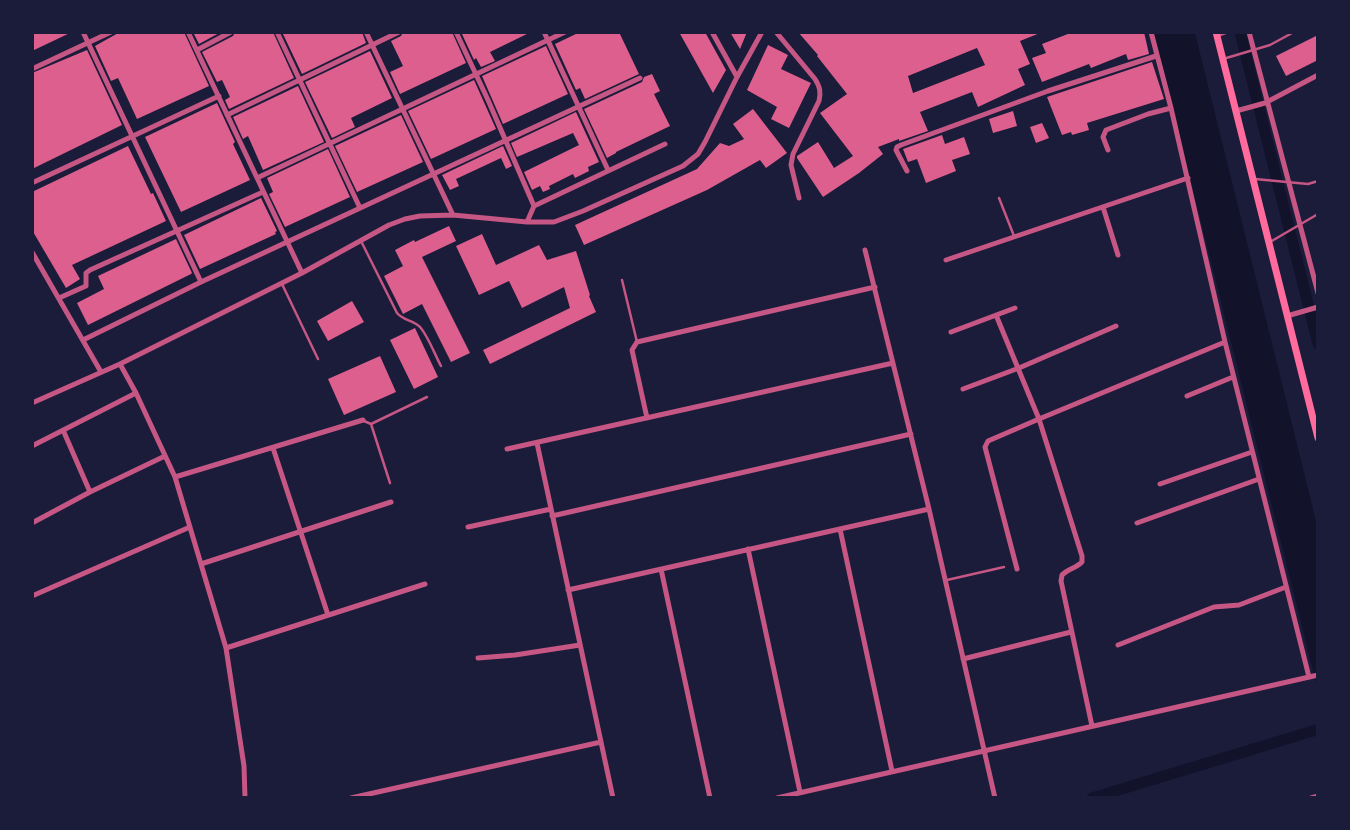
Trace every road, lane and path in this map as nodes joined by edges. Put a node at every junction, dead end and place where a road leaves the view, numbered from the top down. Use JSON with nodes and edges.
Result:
{"nodes":[{"id":1,"x":83,"y":32,"type":"edge"},
{"id":2,"x":110,"y":32,"type":"edge"},
{"id":3,"x":188,"y":32,"type":"edge"},
{"id":4,"x":231,"y":32,"type":"edge"},
{"id":5,"x":277,"y":32,"type":"edge"},
{"id":6,"x":366,"y":32,"type":"edge"},
{"id":7,"x":399,"y":32,"type":"edge"},
{"id":8,"x":456,"y":32,"type":"edge"},
{"id":9,"x":544,"y":32,"type":"edge"},
{"id":10,"x":565,"y":32,"type":"edge"},
{"id":11,"x":712,"y":32,"type":"edge"},
{"id":12,"x":762,"y":32,"type":"edge"},
{"id":13,"x":776,"y":32,"type":"edge"},
{"id":14,"x":1151,"y":32,"type":"edge"},
{"id":15,"x":1225,"y":32,"type":"edge"},
{"id":16,"x":1249,"y":32,"type":"edge"},
{"id":17,"x":1294,"y":32,"type":"edge"},
{"id":18,"x":1217,"y":34,"type":"edge"},
{"id":19,"x":548,"y":41,"type":"junction"},
{"id":20,"x":88,"y":43,"type":"junction"},
{"id":21,"x":372,"y":45,"type":"junction"},
{"id":22,"x":196,"y":50,"type":"junction"},
{"id":23,"x":1251,"y":52,"type":"junction"},
{"id":24,"x":1156,"y":56,"type":"junction"},
{"id":25,"x":1223,"y":60,"type":"junction"},
{"id":26,"x":32,"y":69,"type":"edge"},
{"id":27,"x":476,"y":74,"type":"junction"},
{"id":28,"x":1318,"y":75,"type":"edge"},
{"id":29,"x":737,"y":77,"type":"junction"},
{"id":30,"x":640,"y":78,"type":"dead end"},
{"id":31,"x":298,"y":79,"type":"junction"},
{"id":32,"x":219,"y":96,"type":"junction"},
{"id":33,"x":1267,"y":102,"type":"junction"},
{"id":34,"x":578,"y":106,"type":"junction"},
{"id":35,"x":1171,"y":108,"type":"junction"},
{"id":36,"x":403,"y":109,"type":"junction"},
{"id":37,"x":1236,"y":110,"type":"junction"},
{"id":38,"x":227,"y":115,"type":"junction"},
{"id":39,"x":132,"y":137,"type":"junction"},
{"id":40,"x":506,"y":139,"type":"junction"},
{"id":41,"x":329,"y":144,"type":"junction"},
{"id":42,"x":665,"y":144,"type":"dead end"},
{"id":43,"x":1108,"y":150,"type":"dead end"},
{"id":44,"x":608,"y":170,"type":"junction"},
{"id":45,"x":907,"y":171,"type":"dead end"},
{"id":46,"x":433,"y":173,"type":"junction"},
{"id":47,"x":257,"y":178,"type":"junction"},
{"id":48,"x":1188,"y":178,"type":"junction"},
{"id":49,"x":1253,"y":179,"type":"junction"},
{"id":50,"x":1318,"y":181,"type":"edge"},
{"id":51,"x":34,"y":182,"type":"dead end"},
{"id":52,"x":1289,"y":182,"type":"junction"},
{"id":53,"x":263,"y":192,"type":"junction"},
{"id":54,"x":799,"y":198,"type":"dead end"},
{"id":55,"x":999,"y":198,"type":"dead end"},
{"id":56,"x":534,"y":206,"type":"junction"},
{"id":57,"x":1103,"y":207,"type":"junction"},
{"id":58,"x":360,"y":208,"type":"junction"},
{"id":59,"x":1318,"y":214,"type":"edge"},
{"id":60,"x":453,"y":215,"type":"junction"},
{"id":61,"x":527,"y":222,"type":"junction"},
{"id":62,"x":1300,"y":223,"type":"junction"},
{"id":63,"x":176,"y":231,"type":"junction"},
{"id":64,"x":1015,"y":237,"type":"junction"},
{"id":65,"x":361,"y":241,"type":"junction"},
{"id":66,"x":287,"y":242,"type":"junction"},
{"id":67,"x":1269,"y":243,"type":"junction"},
{"id":68,"x":865,"y":250,"type":"dead end"},
{"id":69,"x":32,"y":252,"type":"edge"},
{"id":70,"x":1118,"y":255,"type":"dead end"},
{"id":71,"x":946,"y":260,"type":"dead end"},
{"id":72,"x":302,"y":273,"type":"junction"},
{"id":73,"x":622,"y":280,"type":"dead end"},
{"id":74,"x":201,"y":282,"type":"junction"},
{"id":75,"x":282,"y":283,"type":"junction"},
{"id":76,"x":875,"y":287,"type":"junction"},
{"id":77,"x":1318,"y":293,"type":"edge"},
{"id":78,"x":59,"y":298,"type":"junction"},
{"id":79,"x":1015,"y":308,"type":"dead end"},
{"id":80,"x":1317,"y":308,"type":"edge"},
{"id":81,"x":996,"y":315,"type":"junction"},
{"id":82,"x":1287,"y":316,"type":"junction"},
{"id":83,"x":1116,"y":326,"type":"dead end"},
{"id":84,"x":951,"y":332,"type":"dead end"},
{"id":85,"x":83,"y":340,"type":"junction"},
{"id":86,"x":637,"y":342,"type":"junction"},
{"id":87,"x":1225,"y":342,"type":"junction"},
{"id":88,"x":318,"y":359,"type":"dead end"},
{"id":89,"x":893,"y":363,"type":"junction"},
{"id":90,"x":120,"y":364,"type":"junction"},
{"id":91,"x":441,"y":366,"type":"dead end"},
{"id":92,"x":1019,"y":368,"type":"junction"},
{"id":93,"x":101,"y":372,"type":"junction"},
{"id":94,"x":1233,"y":377,"type":"junction"},
{"id":95,"x":963,"y":389,"type":"dead end"},
{"id":96,"x":136,"y":393,"type":"junction"},
{"id":97,"x":1187,"y":396,"type":"dead end"},
{"id":98,"x":426,"y":397,"type":"dead end"},
{"id":99,"x":33,"y":401,"type":"edge"},
{"id":100,"x":648,"y":418,"type":"junction"},
{"id":101,"x":1039,"y":418,"type":"junction"},
{"id":102,"x":363,"y":420,"type":"joint"},
{"id":103,"x":371,"y":424,"type":"junction"},
{"id":104,"x":63,"y":430,"type":"junction"},
{"id":105,"x":911,"y":434,"type":"junction"},
{"id":106,"x":1318,"y":438,"type":"edge"},
{"id":107,"x":537,"y":443,"type":"junction"},
{"id":108,"x":32,"y":446,"type":"edge"},
{"id":109,"x":272,"y":448,"type":"junction"},
{"id":110,"x":507,"y":449,"type":"dead end"},
{"id":111,"x":1252,"y":452,"type":"junction"},
{"id":112,"x":165,"y":456,"type":"junction"},
{"id":113,"x":175,"y":478,"type":"junction"},
{"id":114,"x":1259,"y":479,"type":"junction"},
{"id":115,"x":390,"y":484,"type":"dead end"},
{"id":116,"x":1160,"y":484,"type":"dead end"},
{"id":117,"x":90,"y":492,"type":"junction"},
{"id":118,"x":391,"y":502,"type":"dead end"},
{"id":119,"x":551,"y":508,"type":"junction"},
{"id":120,"x":929,"y":509,"type":"junction"},
{"id":121,"x":552,"y":516,"type":"junction"},
{"id":122,"x":32,"y":523,"type":"edge"},
{"id":123,"x":1137,"y":523,"type":"dead end"},
{"id":124,"x":190,"y":527,"type":"junction"},
{"id":125,"x":468,"y":527,"type":"dead end"},
{"id":126,"x":840,"y":529,"type":"junction"},
{"id":127,"x":299,"y":532,"type":"junction"},
{"id":128,"x":748,"y":550,"type":"junction"},
{"id":129,"x":201,"y":564,"type":"junction"},
{"id":130,"x":1004,"y":567,"type":"dead end"},
{"id":131,"x":661,"y":569,"type":"junction"},
{"id":132,"x":1017,"y":570,"type":"dead end"},
{"id":133,"x":945,"y":580,"type":"junction"},
{"id":134,"x":425,"y":584,"type":"dead end"},
{"id":135,"x":1286,"y":587,"type":"junction"},
{"id":136,"x":568,"y":590,"type":"junction"},
{"id":137,"x":32,"y":596,"type":"edge"},
{"id":138,"x":328,"y":615,"type":"junction"},
{"id":139,"x":1071,"y":632,"type":"junction"},
{"id":140,"x":580,"y":645,"type":"junction"},
{"id":141,"x":1118,"y":645,"type":"dead end"},
{"id":142,"x":226,"y":648,"type":"junction"},
{"id":143,"x":478,"y":658,"type":"dead end"},
{"id":144,"x":963,"y":659,"type":"junction"},
{"id":145,"x":1313,"y":676,"type":"edge"},
{"id":146,"x":1092,"y":726,"type":"junction"},
{"id":147,"x":601,"y":742,"type":"junction"},
{"id":148,"x":984,"y":751,"type":"junction"},
{"id":149,"x":892,"y":772,"type":"junction"},
{"id":150,"x":800,"y":792,"type":"junction"},
{"id":151,"x":1318,"y":796,"type":"edge"},
{"id":152,"x":245,"y":798,"type":"edge"},
{"id":153,"x":351,"y":798,"type":"edge"},
{"id":154,"x":613,"y":798,"type":"edge"},
{"id":155,"x":710,"y":798,"type":"edge"},
{"id":156,"x":777,"y":798,"type":"edge"},
{"id":157,"x":995,"y":798,"type":"edge"},
{"id":158,"x":1311,"y":798,"type":"edge"}],
"edges":[{"from":1,"to":20,"type":"street"},
{"from":2,"to":20,"type":"street"},
{"from":3,"to":22,"type":"street"},
{"from":4,"to":22,"type":"street"},
{"from":5,"to":31,"type":"street"},
{"from":6,"to":21,"type":"street"},
{"from":7,"to":21,"type":"street"},
{"from":8,"to":27,"type":"street"},
{"from":9,"to":19,"type":"street"},
{"from":10,"to":19,"type":"street"},
{"from":11,"to":29,"type":"street"},
{"from":12,"to":29,"type":"street"},
{"from":13,"to":54,"type":"street"},
{"from":14,"to":24,"type":"street"},
{"from":15,"to":18,"type":"street"},
{"from":16,"to":23,"type":"street"},
{"from":17,"to":23,"type":"lane"},
{"from":18,"to":25,"type":"main road"},
{"from":19,"to":27,"type":"street"},
{"from":19,"to":34,"type":"street"},
{"from":20,"to":26,"type":"street"},
{"from":20,"to":39,"type":"street"},
{"from":21,"to":31,"type":"street"},
{"from":21,"to":36,"type":"street"},
{"from":22,"to":32,"type":"street"},
{"from":23,"to":25,"type":"lane"},
{"from":23,"to":33,"type":"street"},
{"from":24,"to":35,"type":"street"},
{"from":24,"to":45,"type":"street"},
{"from":25,"to":37,"type":"main road"},
{"from":27,"to":36,"type":"street"},
{"from":27,"to":40,"type":"street"},
{"from":28,"to":33,"type":"street"},
{"from":29,"to":61,"type":"street"},
{"from":30,"to":34,"type":"street"},
{"from":31,"to":38,"type":"street"},
{"from":31,"to":41,"type":"street"},
{"from":32,"to":38,"type":"street"},
{"from":32,"to":39,"type":"street"},
{"from":33,"to":37,"type":"street"},
{"from":33,"to":52,"type":"street"},
{"from":34,"to":40,"type":"street"},
{"from":34,"to":44,"type":"street"},
{"from":35,"to":43,"type":"street"},
{"from":35,"to":48,"type":"street"},
{"from":36,"to":41,"type":"street"},
{"from":36,"to":46,"type":"street"},
{"from":37,"to":49,"type":"main road"},
{"from":38,"to":47,"type":"street"},
{"from":39,"to":51,"type":"street"},
{"from":39,"to":63,"type":"street"},
{"from":40,"to":46,"type":"street"},
{"from":40,"to":56,"type":"street"},
{"from":41,"to":47,"type":"street"},
{"from":41,"to":58,"type":"street"},
{"from":42,"to":44,"type":"street"},
{"from":44,"to":56,"type":"street"},
{"from":46,"to":58,"type":"street"},
{"from":46,"to":60,"type":"street"},
{"from":47,"to":53,"type":"street"},
{"from":48,"to":57,"type":"street"},
{"from":48,"to":87,"type":"street"},
{"from":49,"to":52,"type":"lane"},
{"from":49,"to":67,"type":"main road"},
{"from":50,"to":52,"type":"lane"},
{"from":52,"to":62,"type":"street"},
{"from":53,"to":63,"type":"street"},
{"from":53,"to":66,"type":"street"},
{"from":55,"to":64,"type":"lane"},
{"from":56,"to":61,"type":"street"},
{"from":57,"to":64,"type":"street"},
{"from":57,"to":70,"type":"street"},
{"from":58,"to":66,"type":"street"},
{"from":59,"to":62,"type":"lane"},
{"from":60,"to":61,"type":"street"},
{"from":60,"to":65,"type":"street"},
{"from":62,"to":67,"type":"lane"},
{"from":62,"to":77,"type":"street"},
{"from":63,"to":74,"type":"street"},
{"from":63,"to":78,"type":"street"},
{"from":64,"to":71,"type":"street"},
{"from":65,"to":72,"type":"street"},
{"from":65,"to":91,"type":"lane"},
{"from":66,"to":72,"type":"street"},
{"from":66,"to":74,"type":"street"},
{"from":67,"to":82,"type":"main road"},
{"from":68,"to":76,"type":"street"},
{"from":69,"to":78,"type":"street"},
{"from":72,"to":75,"type":"street"},
{"from":73,"to":86,"type":"lane"},
{"from":74,"to":85,"type":"street"},
{"from":75,"to":88,"type":"lane"},
{"from":75,"to":90,"type":"street"},
{"from":76,"to":86,"type":"street"},
{"from":76,"to":89,"type":"street"},
{"from":78,"to":85,"type":"street"},
{"from":79,"to":81,"type":"street"},
{"from":80,"to":82,"type":"street"},
{"from":81,"to":84,"type":"street"},
{"from":81,"to":92,"type":"street"},
{"from":82,"to":106,"type":"main road"},
{"from":83,"to":92,"type":"street"},
{"from":85,"to":93,"type":"street"},
{"from":86,"to":100,"type":"street"},
{"from":87,"to":94,"type":"street"},
{"from":87,"to":101,"type":"street"},
{"from":89,"to":100,"type":"street"},
{"from":89,"to":105,"type":"street"},
{"from":90,"to":93,"type":"street"},
{"from":90,"to":96,"type":"street"},
{"from":92,"to":95,"type":"street"},
{"from":92,"to":101,"type":"street"},
{"from":93,"to":99,"type":"street"},
{"from":94,"to":97,"type":"street"},
{"from":94,"to":111,"type":"street"},
{"from":96,"to":104,"type":"street"},
{"from":96,"to":112,"type":"street"},
{"from":98,"to":103,"type":"lane"},
{"from":100,"to":107,"type":"street"},
{"from":101,"to":132,"type":"street"},
{"from":101,"to":139,"type":"street"},
{"from":102,"to":103,"type":"lane"},
{"from":102,"to":109,"type":"street"},
{"from":103,"to":115,"type":"lane"},
{"from":104,"to":108,"type":"street"},
{"from":104,"to":117,"type":"street"},
{"from":105,"to":120,"type":"street"},
{"from":105,"to":121,"type":"street"},
{"from":107,"to":110,"type":"street"},
{"from":107,"to":119,"type":"street"},
{"from":109,"to":113,"type":"street"},
{"from":109,"to":127,"type":"street"},
{"from":111,"to":114,"type":"street"},
{"from":111,"to":116,"type":"street"},
{"from":112,"to":113,"type":"street"},
{"from":112,"to":117,"type":"street"},
{"from":113,"to":124,"type":"street"},
{"from":114,"to":123,"type":"street"},
{"from":114,"to":135,"type":"street"},
{"from":117,"to":122,"type":"street"},
{"from":118,"to":127,"type":"street"},
{"from":119,"to":121,"type":"street"},
{"from":119,"to":125,"type":"street"},
{"from":120,"to":126,"type":"street"},
{"from":120,"to":133,"type":"street"},
{"from":121,"to":136,"type":"street"},
{"from":124,"to":129,"type":"street"},
{"from":124,"to":137,"type":"street"},
{"from":126,"to":128,"type":"street"},
{"from":126,"to":149,"type":"street"},
{"from":127,"to":129,"type":"street"},
{"from":127,"to":138,"type":"street"},
{"from":128,"to":131,"type":"street"},
{"from":128,"to":150,"type":"street"},
{"from":129,"to":142,"type":"street"},
{"from":130,"to":133,"type":"lane"},
{"from":131,"to":136,"type":"street"},
{"from":131,"to":155,"type":"street"},
{"from":133,"to":144,"type":"street"},
{"from":134,"to":138,"type":"street"},
{"from":135,"to":141,"type":"street"},
{"from":135,"to":145,"type":"street"},
{"from":136,"to":140,"type":"street"},
{"from":138,"to":142,"type":"street"},
{"from":139,"to":144,"type":"street"},
{"from":139,"to":146,"type":"street"},
{"from":140,"to":143,"type":"street"},
{"from":140,"to":147,"type":"street"},
{"from":142,"to":152,"type":"street"},
{"from":144,"to":148,"type":"street"},
{"from":145,"to":146,"type":"street"},
{"from":146,"to":148,"type":"street"},
{"from":147,"to":153,"type":"street"},
{"from":147,"to":154,"type":"street"},
{"from":148,"to":149,"type":"street"},
{"from":148,"to":157,"type":"street"},
{"from":149,"to":150,"type":"street"},
{"from":150,"to":156,"type":"street"},
{"from":151,"to":158,"type":"street"}]}
